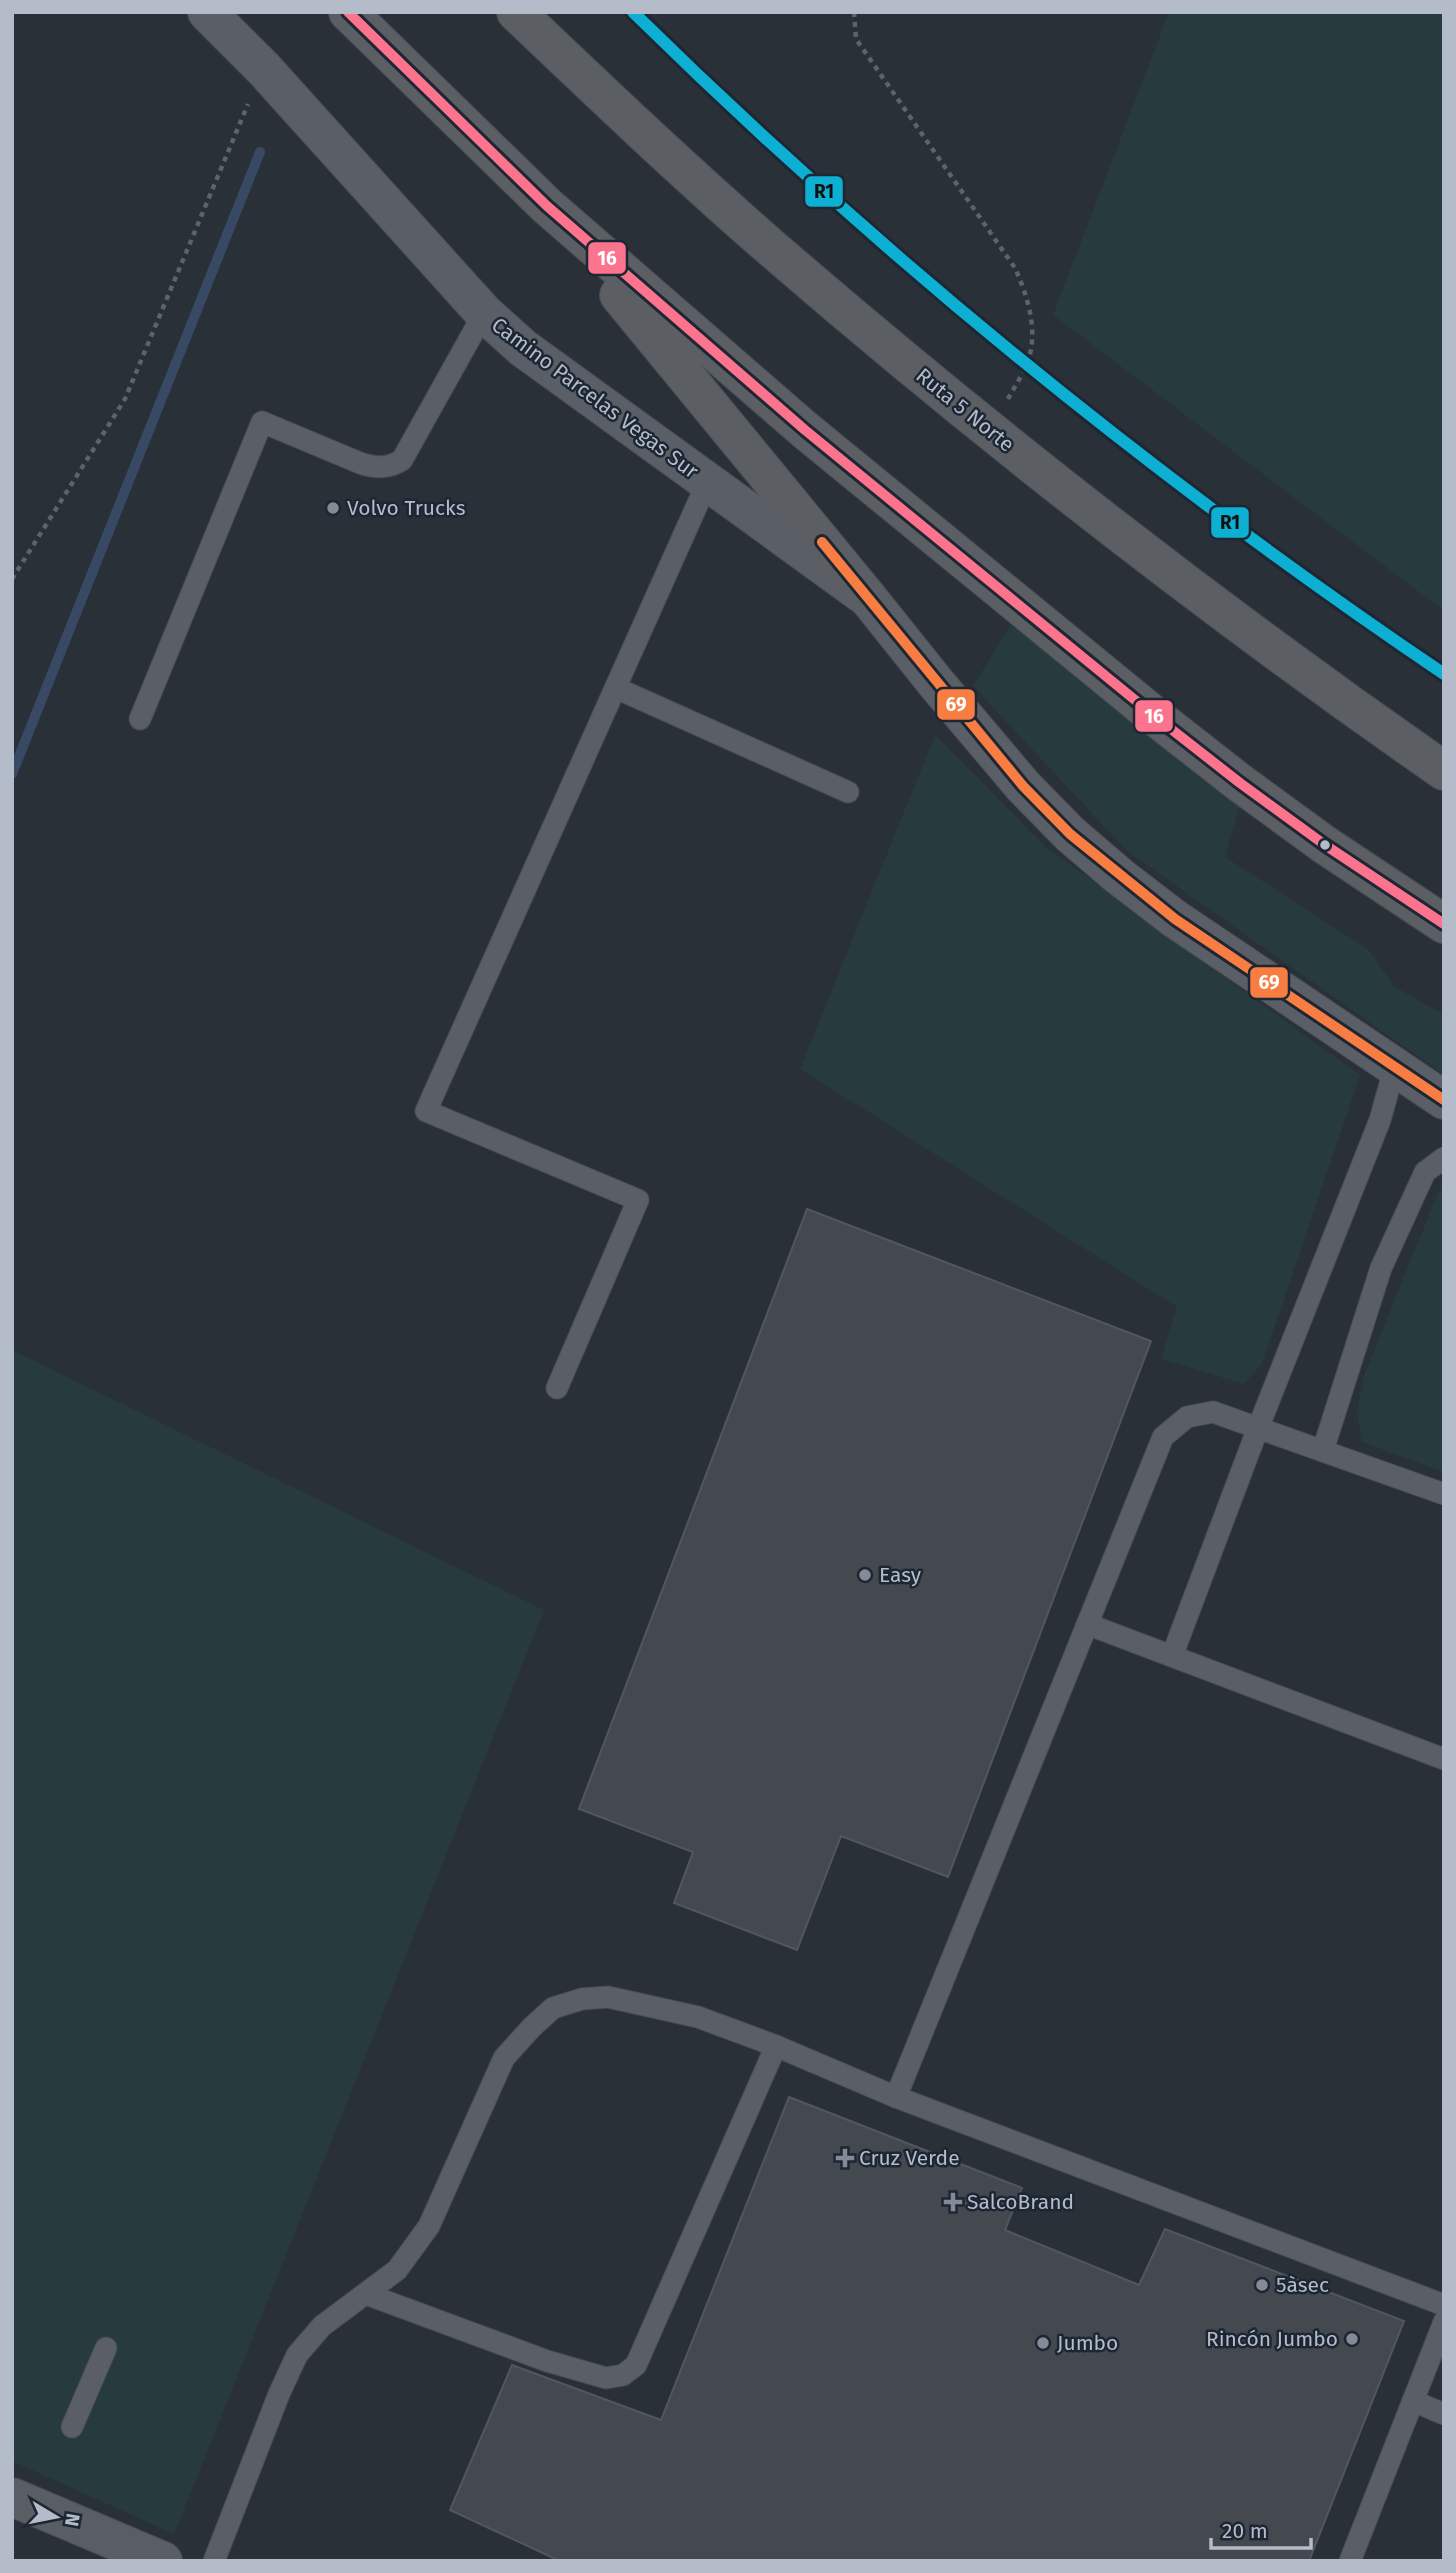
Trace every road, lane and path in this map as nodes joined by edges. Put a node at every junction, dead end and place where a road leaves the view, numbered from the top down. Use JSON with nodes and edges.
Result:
{"nodes":[{"id":1,"x":207,"y":12,"type":"edge"},
{"id":2,"x":348,"y":12,"type":"edge"},
{"id":3,"x":516,"y":12,"type":"edge"},
{"id":4,"x":854,"y":12,"type":"edge"},
{"id":5,"x":263,"y":68,"type":"junction"},
{"id":6,"x":547,"y":206,"type":"junction"},
{"id":7,"x":484,"y":313,"type":"junction"},
{"id":8,"x":1005,"y":405,"type":"dead end"},
{"id":9,"x":707,"y":483,"type":"junction"},
{"id":10,"x":12,"y":579,"type":"edge"},
{"id":11,"x":868,"y":598,"type":"junction"},
{"id":12,"x":616,"y":688,"type":"junction"},
{"id":13,"x":140,"y":719,"type":"dead end"},
{"id":14,"x":1444,"y":771,"type":"edge"},
{"id":15,"x":848,"y":792,"type":"dead end"},
{"id":16,"x":1444,"y":924,"type":"edge"},
{"id":17,"x":1395,"y":1066,"type":"junction"},
{"id":18,"x":1444,"y":1100,"type":"edge"},
{"id":19,"x":1444,"y":1158,"type":"edge"},
{"id":20,"x":557,"y":1388,"type":"dead end"},
{"id":21,"x":1258,"y":1428,"type":"junction"},
{"id":22,"x":1323,"y":1450,"type":"junction"},
{"id":23,"x":1444,"y":1494,"type":"edge"},
{"id":24,"x":1087,"y":1624,"type":"junction"},
{"id":25,"x":1172,"y":1656,"type":"junction"},
{"id":26,"x":1444,"y":1759,"type":"edge"},
{"id":27,"x":776,"y":2046,"type":"junction"},
{"id":28,"x":896,"y":2097,"type":"junction"},
{"id":29,"x":366,"y":2294,"type":"junction"},
{"id":30,"x":1444,"y":2305,"type":"edge"},
{"id":31,"x":1444,"y":2322,"type":"edge"},
{"id":32,"x":106,"y":2348,"type":"dead end"},
{"id":33,"x":1413,"y":2401,"type":"junction"},
{"id":34,"x":1444,"y":2414,"type":"edge"},
{"id":35,"x":72,"y":2427,"type":"dead end"},
{"id":36,"x":12,"y":2497,"type":"edge"},
{"id":37,"x":163,"y":2561,"type":"edge"},
{"id":38,"x":214,"y":2561,"type":"edge"},
{"id":39,"x":1350,"y":2561,"type":"edge"}],
"edges":[{"from":1,"to":5,"type":"street","name":"Camino Parcelas Vegas Sur"},
{"from":2,"to":6,"type":"highway"},
{"from":3,"to":14,"type":"highway","name":"Ruta 5 Norte"},
{"from":4,"to":8,"type":"path"},
{"from":5,"to":7,"type":"street","name":"Camino Parcelas Vegas Sur"},
{"from":5,"to":10,"type":"path"},
{"from":6,"to":11,"type":"highway"},
{"from":6,"to":16,"type":"highway"},
{"from":7,"to":9,"type":"street","name":"Camino Parcelas Vegas Sur"},
{"from":7,"to":13,"type":"lane"},
{"from":9,"to":11,"type":"street","name":"Camino Parcelas Vegas Sur"},
{"from":9,"to":12,"type":"lane"},
{"from":11,"to":17,"type":"street","name":"Camino Parcelas Vegas Sur"},
{"from":12,"to":15,"type":"lane"},
{"from":12,"to":20,"type":"lane"},
{"from":17,"to":18,"type":"street","name":"Camino Parcelas Vegas Sur"},
{"from":17,"to":21,"type":"lane"},
{"from":19,"to":22,"type":"lane"},
{"from":21,"to":22,"type":"lane"},
{"from":21,"to":24,"type":"lane"},
{"from":21,"to":25,"type":"lane"},
{"from":22,"to":23,"type":"lane"},
{"from":24,"to":25,"type":"lane"},
{"from":24,"to":28,"type":"lane"},
{"from":25,"to":26,"type":"lane"},
{"from":27,"to":28,"type":"lane"},
{"from":27,"to":29,"type":"lane"},
{"from":27,"to":29,"type":"lane"},
{"from":28,"to":30,"type":"lane"},
{"from":29,"to":38,"type":"lane"},
{"from":31,"to":33,"type":"lane"},
{"from":32,"to":35,"type":"lane"},
{"from":33,"to":34,"type":"lane"},
{"from":33,"to":39,"type":"lane"},
{"from":36,"to":37,"type":"main road"}]}
